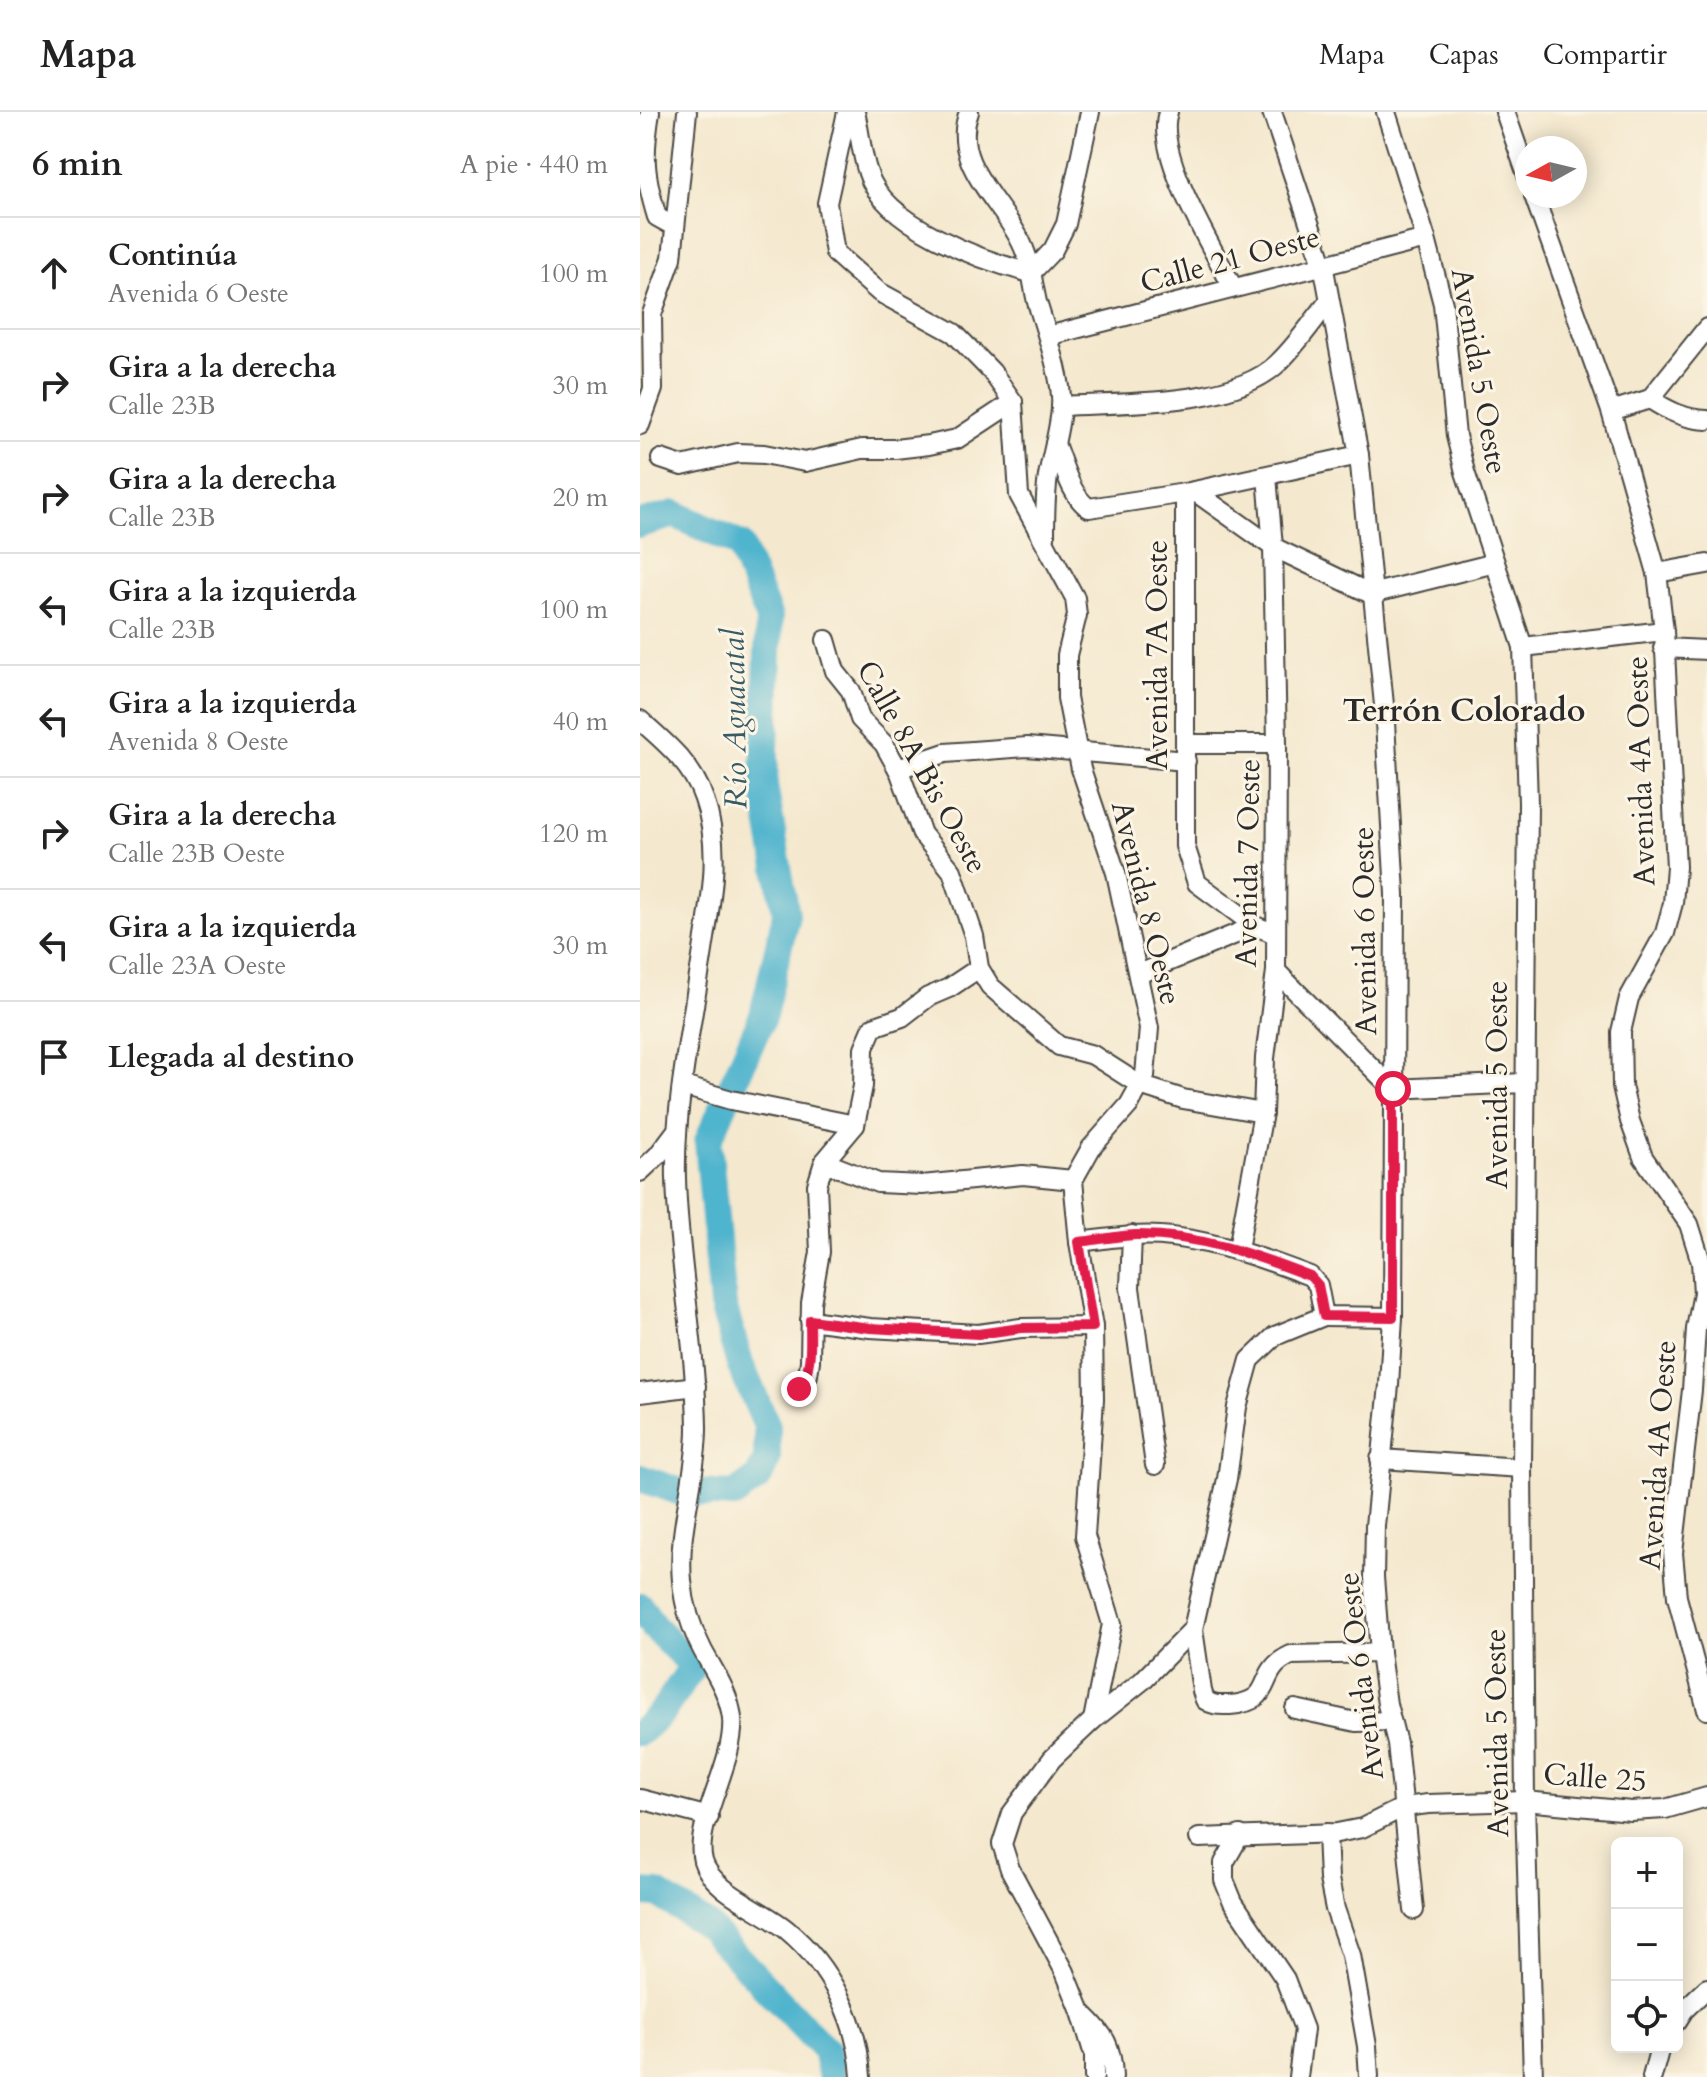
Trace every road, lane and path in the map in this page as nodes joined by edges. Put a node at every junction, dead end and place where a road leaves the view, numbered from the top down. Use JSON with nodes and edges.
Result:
{"nodes":[{"id":1,"x":650,"y":112,"type":"edge"},
{"id":2,"x":687,"y":112,"type":"edge"},
{"id":3,"x":847,"y":112,"type":"edge"},
{"id":4,"x":855,"y":112,"type":"edge"},
{"id":5,"x":969,"y":112,"type":"edge"},
{"id":6,"x":1090,"y":112,"type":"edge"},
{"id":7,"x":1168,"y":112,"type":"edge"},
{"id":8,"x":1272,"y":112,"type":"edge"},
{"id":9,"x":1386,"y":112,"type":"edge"},
{"id":10,"x":1505,"y":112,"type":"edge"},
{"id":11,"x":1515,"y":141,"type":"edge"},
{"id":12,"x":1538,"y":208,"type":"edge"},
{"id":13,"x":675,"y":227,"type":"junction"},
{"id":14,"x":1426,"y":239,"type":"junction"},
{"id":15,"x":1323,"y":264,"type":"junction"},
{"id":16,"x":1031,"y":273,"type":"junction"},
{"id":17,"x":1233,"y":288,"type":"junction"},
{"id":18,"x":1329,"y":301,"type":"junction"},
{"id":19,"x":1707,"y":328,"type":"edge"},
{"id":20,"x":1048,"y":336,"type":"junction"},
{"id":21,"x":1650,"y":399,"type":"junction"},
{"id":22,"x":1013,"y":402,"type":"junction"},
{"id":23,"x":1061,"y":406,"type":"junction"},
{"id":24,"x":1611,"y":411,"type":"junction"},
{"id":25,"x":1707,"y":420,"type":"edge"},
{"id":26,"x":640,"y":425,"type":"edge"},
{"id":27,"x":1055,"y":444,"type":"junction"},
{"id":28,"x":1359,"y":455,"type":"junction"},
{"id":29,"x":661,"y":459,"type":"dead end"},
{"id":30,"x":1267,"y":476,"type":"junction"},
{"id":31,"x":1189,"y":492,"type":"junction"},
{"id":32,"x":1045,"y":543,"type":"junction"},
{"id":33,"x":1273,"y":547,"type":"junction"},
{"id":34,"x":1495,"y":563,"type":"junction"},
{"id":35,"x":1707,"y":564,"type":"edge"},
{"id":36,"x":1657,"y":573,"type":"junction"},
{"id":37,"x":1371,"y":594,"type":"junction"},
{"id":38,"x":1663,"y":639,"type":"junction"},
{"id":39,"x":826,"y":640,"type":"dead end"},
{"id":40,"x":1523,"y":647,"type":"junction"},
{"id":41,"x":1707,"y":650,"type":"edge"},
{"id":42,"x":640,"y":720,"type":"edge"},
{"id":43,"x":1277,"y":744,"type":"junction"},
{"id":44,"x":1076,"y":750,"type":"junction"},
{"id":45,"x":1186,"y":752,"type":"junction"},
{"id":46,"x":898,"y":769,"type":"junction"},
{"id":47,"x":1255,"y":926,"type":"junction"},
{"id":48,"x":1276,"y":934,"type":"junction"},
{"id":49,"x":979,"y":968,"type":"junction"},
{"id":50,"x":1276,"y":971,"type":"junction"},
{"id":51,"x":1139,"y":974,"type":"junction"},
{"id":52,"x":1524,"y":1083,"type":"junction"},
{"id":53,"x":1140,"y":1085,"type":"junction"},
{"id":54,"x":687,"y":1087,"type":"junction"},
{"id":55,"x":1393,"y":1089,"type":"junction"},
{"id":56,"x":1263,"y":1113,"type":"junction"},
{"id":57,"x":855,"y":1125,"type":"junction"},
{"id":58,"x":677,"y":1130,"type":"junction"},
{"id":59,"x":824,"y":1162,"type":"junction"},
{"id":60,"x":640,"y":1172,"type":"edge"},
{"id":61,"x":1073,"y":1180,"type":"junction"},
{"id":62,"x":1132,"y":1235,"type":"junction"},
{"id":63,"x":1079,"y":1242,"type":"junction"},
{"id":64,"x":1238,"y":1249,"type":"junction"},
{"id":65,"x":1324,"y":1316,"type":"junction"},
{"id":66,"x":1393,"y":1317,"type":"junction"},
{"id":67,"x":810,"y":1320,"type":"junction"},
{"id":68,"x":1093,"y":1327,"type":"junction"},
{"id":69,"x":1700,"y":1360,"type":"edge"},
{"id":70,"x":696,"y":1386,"type":"junction"},
{"id":71,"x":799,"y":1389,"type":"dead end"},
{"id":72,"x":640,"y":1393,"type":"edge"},
{"id":73,"x":1380,"y":1459,"type":"junction"},
{"id":74,"x":1155,"y":1465,"type":"dead end"},
{"id":75,"x":1522,"y":1468,"type":"junction"},
{"id":76,"x":1193,"y":1629,"type":"junction"},
{"id":77,"x":1380,"y":1653,"type":"junction"},
{"id":78,"x":1295,"y":1709,"type":"dead end"},
{"id":79,"x":1707,"y":1710,"type":"edge"},
{"id":80,"x":1093,"y":1720,"type":"junction"},
{"id":81,"x":1391,"y":1721,"type":"junction"},
{"id":82,"x":1707,"y":1797,"type":"edge"},
{"id":83,"x":640,"y":1799,"type":"edge"},
{"id":84,"x":1525,"y":1801,"type":"junction"},
{"id":85,"x":1404,"y":1807,"type":"junction"},
{"id":86,"x":709,"y":1817,"type":"junction"},
{"id":87,"x":1327,"y":1833,"type":"junction"},
{"id":88,"x":1240,"y":1835,"type":"junction"},
{"id":89,"x":1199,"y":1838,"type":"dead end"},
{"id":90,"x":1414,"y":1910,"type":"dead end"},
{"id":91,"x":1707,"y":1988,"type":"edge"},
{"id":92,"x":1081,"y":2012,"type":"junction"},
{"id":93,"x":1683,"y":2012,"type":"edge"},
{"id":94,"x":1658,"y":2053,"type":"edge"},
{"id":95,"x":861,"y":2077,"type":"edge"},
{"id":96,"x":1094,"y":2077,"type":"edge"},
{"id":97,"x":1113,"y":2077,"type":"edge"},
{"id":98,"x":1298,"y":2077,"type":"edge"},
{"id":99,"x":1369,"y":2077,"type":"edge"},
{"id":100,"x":1533,"y":2077,"type":"edge"},
{"id":101,"x":1652,"y":2077,"type":"edge"}],
"edges":[{"from":1,"to":13,"type":"street"},
{"from":2,"to":13,"type":"street"},
{"from":3,"to":22,"type":"street"},
{"from":4,"to":16,"type":"street"},
{"from":5,"to":16,"type":"street"},
{"from":6,"to":16,"type":"street"},
{"from":7,"to":17,"type":"street"},
{"from":8,"to":15,"type":"street","name":"Avenida 6 Oeste"},
{"from":9,"to":14,"type":"street","name":"Avenida 5 Oeste"},
{"from":10,"to":11,"type":"street"},
{"from":12,"to":24,"type":"street","name":"Avenida 4A Oeste"},
{"from":13,"to":26,"type":"street"},
{"from":14,"to":15,"type":"street","name":"Calle 21 Oeste"},
{"from":14,"to":34,"type":"street","name":"Avenida 5 Oeste"},
{"from":15,"to":17,"type":"street","name":"Calle 21 Oeste"},
{"from":15,"to":18,"type":"street","name":"Avenida 6 Oeste"},
{"from":16,"to":20,"type":"street"},
{"from":17,"to":20,"type":"street","name":"Calle 21 Oeste"},
{"from":18,"to":23,"type":"street"},
{"from":18,"to":28,"type":"street","name":"Avenida 6 Oeste"},
{"from":19,"to":21,"type":"street"},
{"from":20,"to":23,"type":"street"},
{"from":21,"to":24,"type":"street"},
{"from":21,"to":25,"type":"street"},
{"from":22,"to":29,"type":"street"},
{"from":22,"to":32,"type":"street","name":"Avenida 8 Oeste"},
{"from":23,"to":27,"type":"street"},
{"from":24,"to":36,"type":"street","name":"Avenida 4A Oeste"},
{"from":27,"to":31,"type":"street"},
{"from":27,"to":32,"type":"street"},
{"from":28,"to":30,"type":"street"},
{"from":28,"to":37,"type":"street","name":"Avenida 6 Oeste"},
{"from":30,"to":31,"type":"street"},
{"from":30,"to":33,"type":"street","name":"Avenida 7 Oeste"},
{"from":31,"to":33,"type":"street"},
{"from":31,"to":45,"type":"street","name":"Avenida 7A Oeste"},
{"from":32,"to":44,"type":"street","name":"Avenida 8 Oeste"},
{"from":33,"to":37,"type":"street"},
{"from":33,"to":43,"type":"street","name":"Avenida 7 Oeste"},
{"from":34,"to":37,"type":"street"},
{"from":34,"to":40,"type":"street","name":"Avenida 5 Oeste"},
{"from":35,"to":36,"type":"street"},
{"from":36,"to":38,"type":"street","name":"Avenida 4A Oeste"},
{"from":37,"to":55,"type":"street","name":"Avenida 6 Oeste"},
{"from":38,"to":40,"type":"street"},
{"from":38,"to":41,"type":"street"},
{"from":38,"to":69,"type":"street","name":"Avenida 4A Oeste"},
{"from":39,"to":46,"type":"street","name":"Calle 8A Bis Oeste"},
{"from":40,"to":52,"type":"street","name":"Avenida 5 Oeste"},
{"from":42,"to":54,"type":"street"},
{"from":43,"to":45,"type":"street"},
{"from":43,"to":48,"type":"street","name":"Avenida 7 Oeste"},
{"from":44,"to":45,"type":"street"},
{"from":44,"to":46,"type":"street"},
{"from":44,"to":51,"type":"street","name":"Avenida 8 Oeste"},
{"from":45,"to":47,"type":"street","name":"Avenida 7A Oeste"},
{"from":46,"to":49,"type":"street","name":"Calle 8A Bis Oeste"},
{"from":47,"to":48,"type":"street"},
{"from":47,"to":51,"type":"street"},
{"from":48,"to":50,"type":"street","name":"Avenida 7 Oeste"},
{"from":49,"to":53,"type":"street"},
{"from":49,"to":57,"type":"street"},
{"from":50,"to":55,"type":"street"},
{"from":50,"to":56,"type":"street","name":"Avenida 7 Oeste"},
{"from":51,"to":53,"type":"street","name":"Avenida 8 Oeste"},
{"from":52,"to":55,"type":"street"},
{"from":52,"to":75,"type":"street","name":"Avenida 5 Oeste"},
{"from":53,"to":56,"type":"street"},
{"from":53,"to":61,"type":"street","name":"Avenida 8 Oeste"},
{"from":54,"to":57,"type":"street"},
{"from":54,"to":58,"type":"street"},
{"from":55,"to":66,"type":"street","name":"Avenida 6 Oeste"},
{"from":56,"to":64,"type":"street","name":"Avenida 7 Oeste"},
{"from":57,"to":59,"type":"street"},
{"from":58,"to":60,"type":"street"},
{"from":58,"to":70,"type":"street"},
{"from":59,"to":61,"type":"street"},
{"from":59,"to":67,"type":"street"},
{"from":61,"to":63,"type":"street"},
{"from":62,"to":63,"type":"street"},
{"from":62,"to":64,"type":"street"},
{"from":62,"to":74,"type":"street"},
{"from":63,"to":68,"type":"street"},
{"from":64,"to":65,"type":"street"},
{"from":65,"to":66,"type":"street"},
{"from":65,"to":76,"type":"street"},
{"from":66,"to":73,"type":"street","name":"Avenida 6 Oeste"},
{"from":67,"to":68,"type":"street"},
{"from":67,"to":71,"type":"street"},
{"from":68,"to":80,"type":"street"},
{"from":69,"to":79,"type":"street","name":"Avenida 4A Oeste"},
{"from":70,"to":72,"type":"street"},
{"from":70,"to":86,"type":"street"},
{"from":73,"to":75,"type":"street"},
{"from":73,"to":77,"type":"street","name":"Avenida 6 Oeste"},
{"from":75,"to":84,"type":"street","name":"Avenida 5 Oeste"},
{"from":76,"to":77,"type":"street"},
{"from":76,"to":80,"type":"street"},
{"from":77,"to":81,"type":"street","name":"Avenida 6 Oeste"},
{"from":78,"to":81,"type":"street"},
{"from":80,"to":92,"type":"street"},
{"from":81,"to":85,"type":"street","name":"Avenida 6 Oeste"},
{"from":82,"to":84,"type":"street","name":"Calle 25"},
{"from":83,"to":86,"type":"street"},
{"from":84,"to":85,"type":"street","name":"Calle 25"},
{"from":84,"to":100,"type":"street","name":"Avenida 5 Oeste"},
{"from":85,"to":87,"type":"street"},
{"from":85,"to":90,"type":"street","name":"Avenida 6 Oeste"},
{"from":86,"to":95,"type":"street"},
{"from":87,"to":88,"type":"street"},
{"from":87,"to":99,"type":"street"},
{"from":88,"to":89,"type":"street"},
{"from":88,"to":98,"type":"street"},
{"from":91,"to":93,"type":"street"},
{"from":92,"to":96,"type":"street"},
{"from":92,"to":97,"type":"street"},
{"from":94,"to":101,"type":"street"}]}
